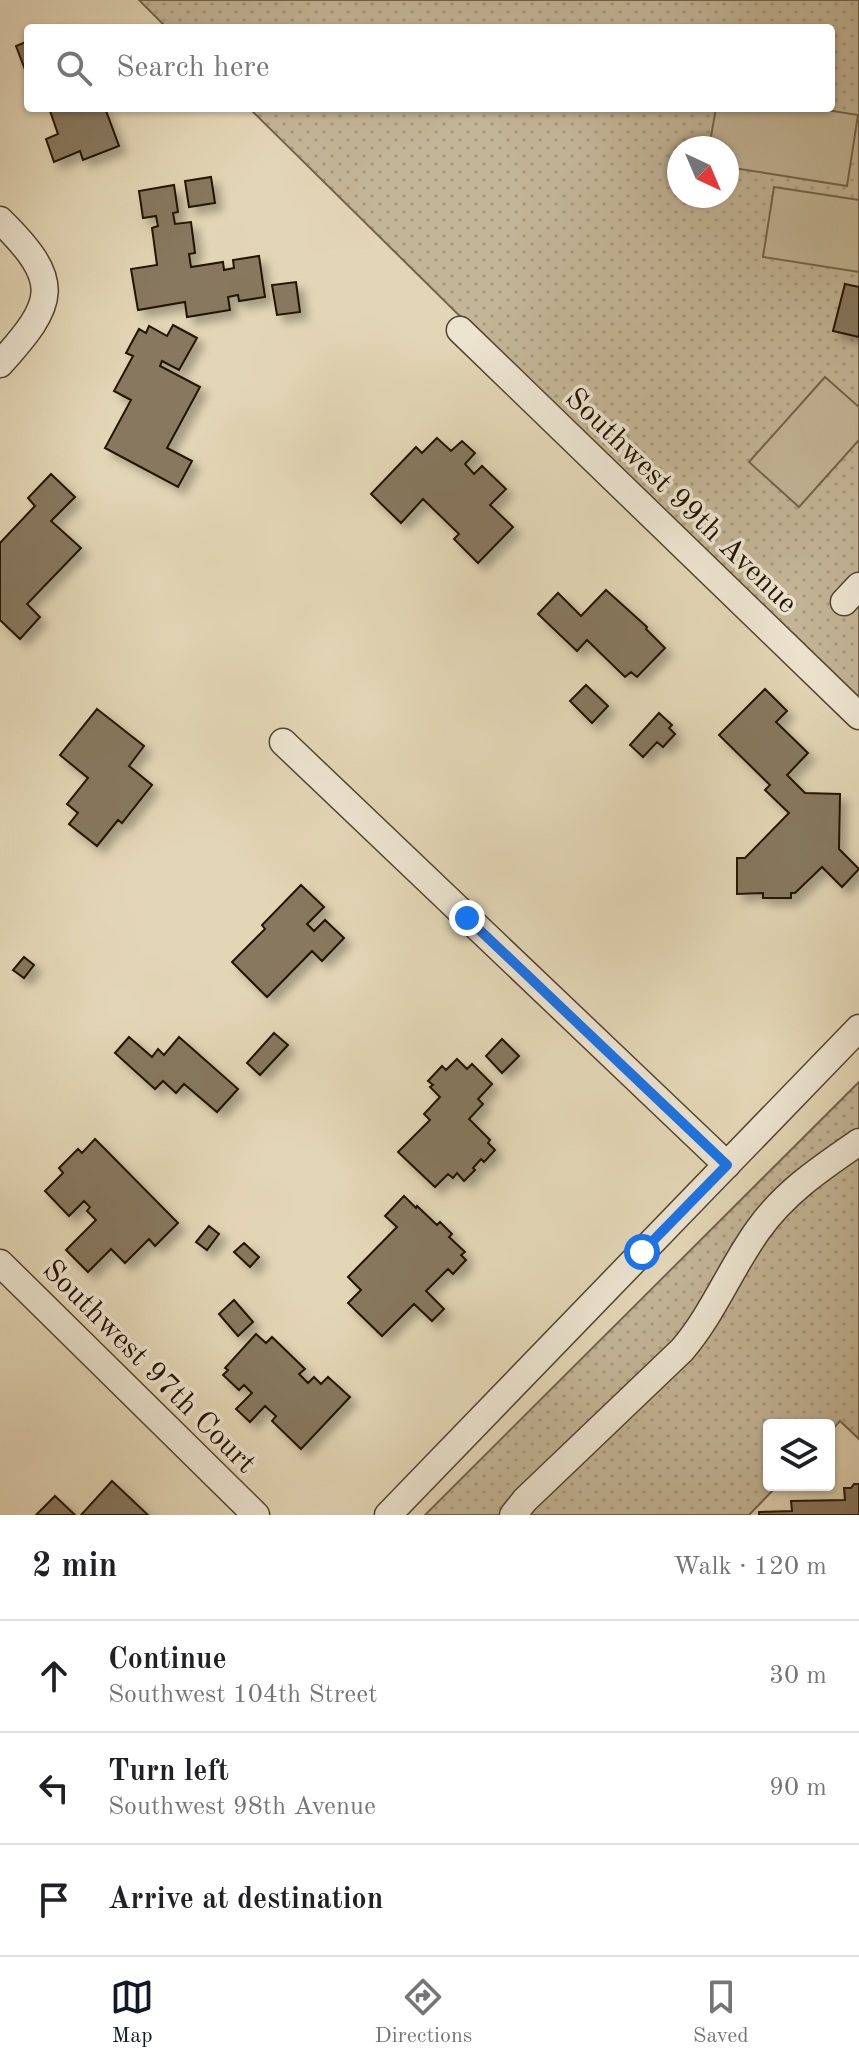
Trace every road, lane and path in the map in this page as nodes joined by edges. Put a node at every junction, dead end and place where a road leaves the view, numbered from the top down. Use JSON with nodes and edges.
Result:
{"nodes":[{"id":1,"x":0,"y":220,"type":"edge"},
{"id":2,"x":460,"y":330,"type":"dead end"},
{"id":3,"x":0,"y":364,"type":"edge"},
{"id":4,"x":859,"y":716,"type":"edge"},
{"id":5,"x":283,"y":742,"type":"dead end"},
{"id":6,"x":859,"y":1028,"type":"edge"},
{"id":7,"x":859,"y":1142,"type":"edge"},
{"id":8,"x":727,"y":1165,"type":"junction"},
{"id":9,"x":0,"y":1263,"type":"edge"},
{"id":10,"x":256,"y":1515,"type":"edge"},
{"id":11,"x":388,"y":1515,"type":"edge"},
{"id":12,"x":513,"y":1515,"type":"edge"}],
"edges":[{"from":1,"to":3,"type":"street"},
{"from":2,"to":4,"type":"street","name":"Southwest 99th Avenue"},
{"from":5,"to":8,"type":"street"},
{"from":6,"to":8,"type":"street"},
{"from":7,"to":12,"type":"street"},
{"from":8,"to":11,"type":"street"},
{"from":9,"to":10,"type":"street","name":"Southwest 97th Court"}]}
